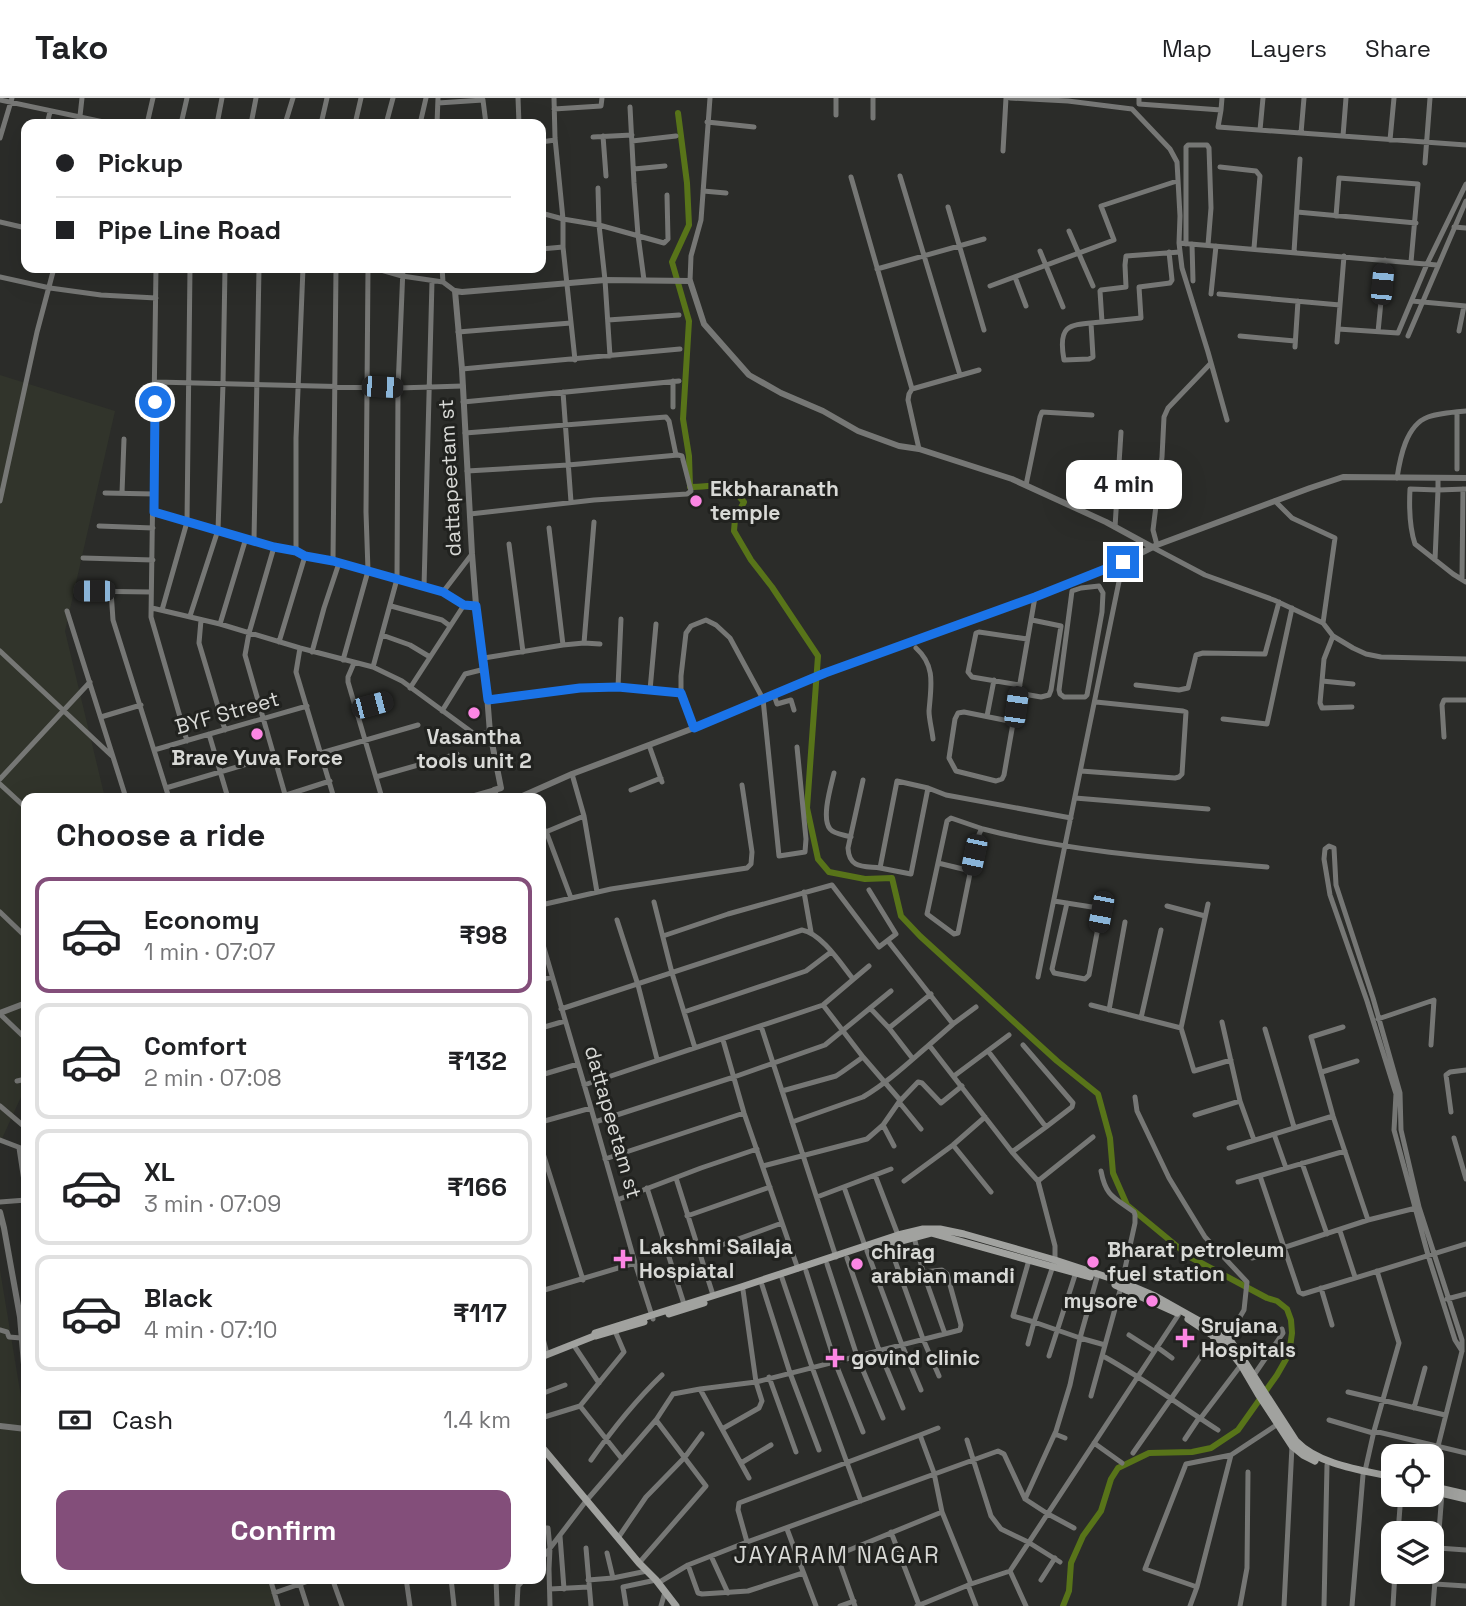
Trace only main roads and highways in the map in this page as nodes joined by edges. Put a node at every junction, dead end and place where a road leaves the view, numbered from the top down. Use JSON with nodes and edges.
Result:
{"nodes":[{"id":1,"x":866,"y":1249,"type":"junction"},
{"id":2,"x":1054,"y":1263,"type":"junction"},
{"id":3,"x":798,"y":1271,"type":"junction"},
{"id":4,"x":1097,"y":1276,"type":"junction"},
{"id":5,"x":1122,"y":1284,"type":"junction"},
{"id":6,"x":652,"y":1316,"type":"junction"},
{"id":7,"x":594,"y":1336,"type":"junction"},
{"id":8,"x":546,"y":1355,"type":"edge"},
{"id":9,"x":1254,"y":1378,"type":"junction"},
{"id":10,"x":1273,"y":1410,"type":"junction"},
{"id":11,"x":546,"y":1452,"type":"edge"},
{"id":12,"x":1364,"y":1473,"type":"junction"},
{"id":13,"x":1381,"y":1477,"type":"edge"},
{"id":14,"x":1444,"y":1491,"type":"edge"},
{"id":15,"x":1444,"y":1493,"type":"edge"},
{"id":16,"x":1466,"y":1497,"type":"edge"},
{"id":17,"x":676,"y":1606,"type":"edge"}],
"edges":[{"from":1,"to":2,"type":"main road"},
{"from":1,"to":2,"type":"main road"},
{"from":1,"to":3,"type":"main road"},
{"from":1,"to":3,"type":"main road"},
{"from":2,"to":4,"type":"main road"},
{"from":2,"to":4,"type":"main road"},
{"from":3,"to":6,"type":"main road"},
{"from":3,"to":6,"type":"main road"},
{"from":4,"to":5,"type":"main road"},
{"from":5,"to":9,"type":"main road"},
{"from":5,"to":9,"type":"main road"},
{"from":6,"to":7,"type":"main road"},
{"from":6,"to":7,"type":"main road"},
{"from":7,"to":8,"type":"main road"},
{"from":9,"to":10,"type":"main road"},
{"from":10,"to":12,"type":"main road"},
{"from":10,"to":12,"type":"main road"},
{"from":11,"to":17,"type":"main road"},
{"from":12,"to":13,"type":"main road"},
{"from":14,"to":16,"type":"main road"},
{"from":15,"to":16,"type":"main road"}]}
